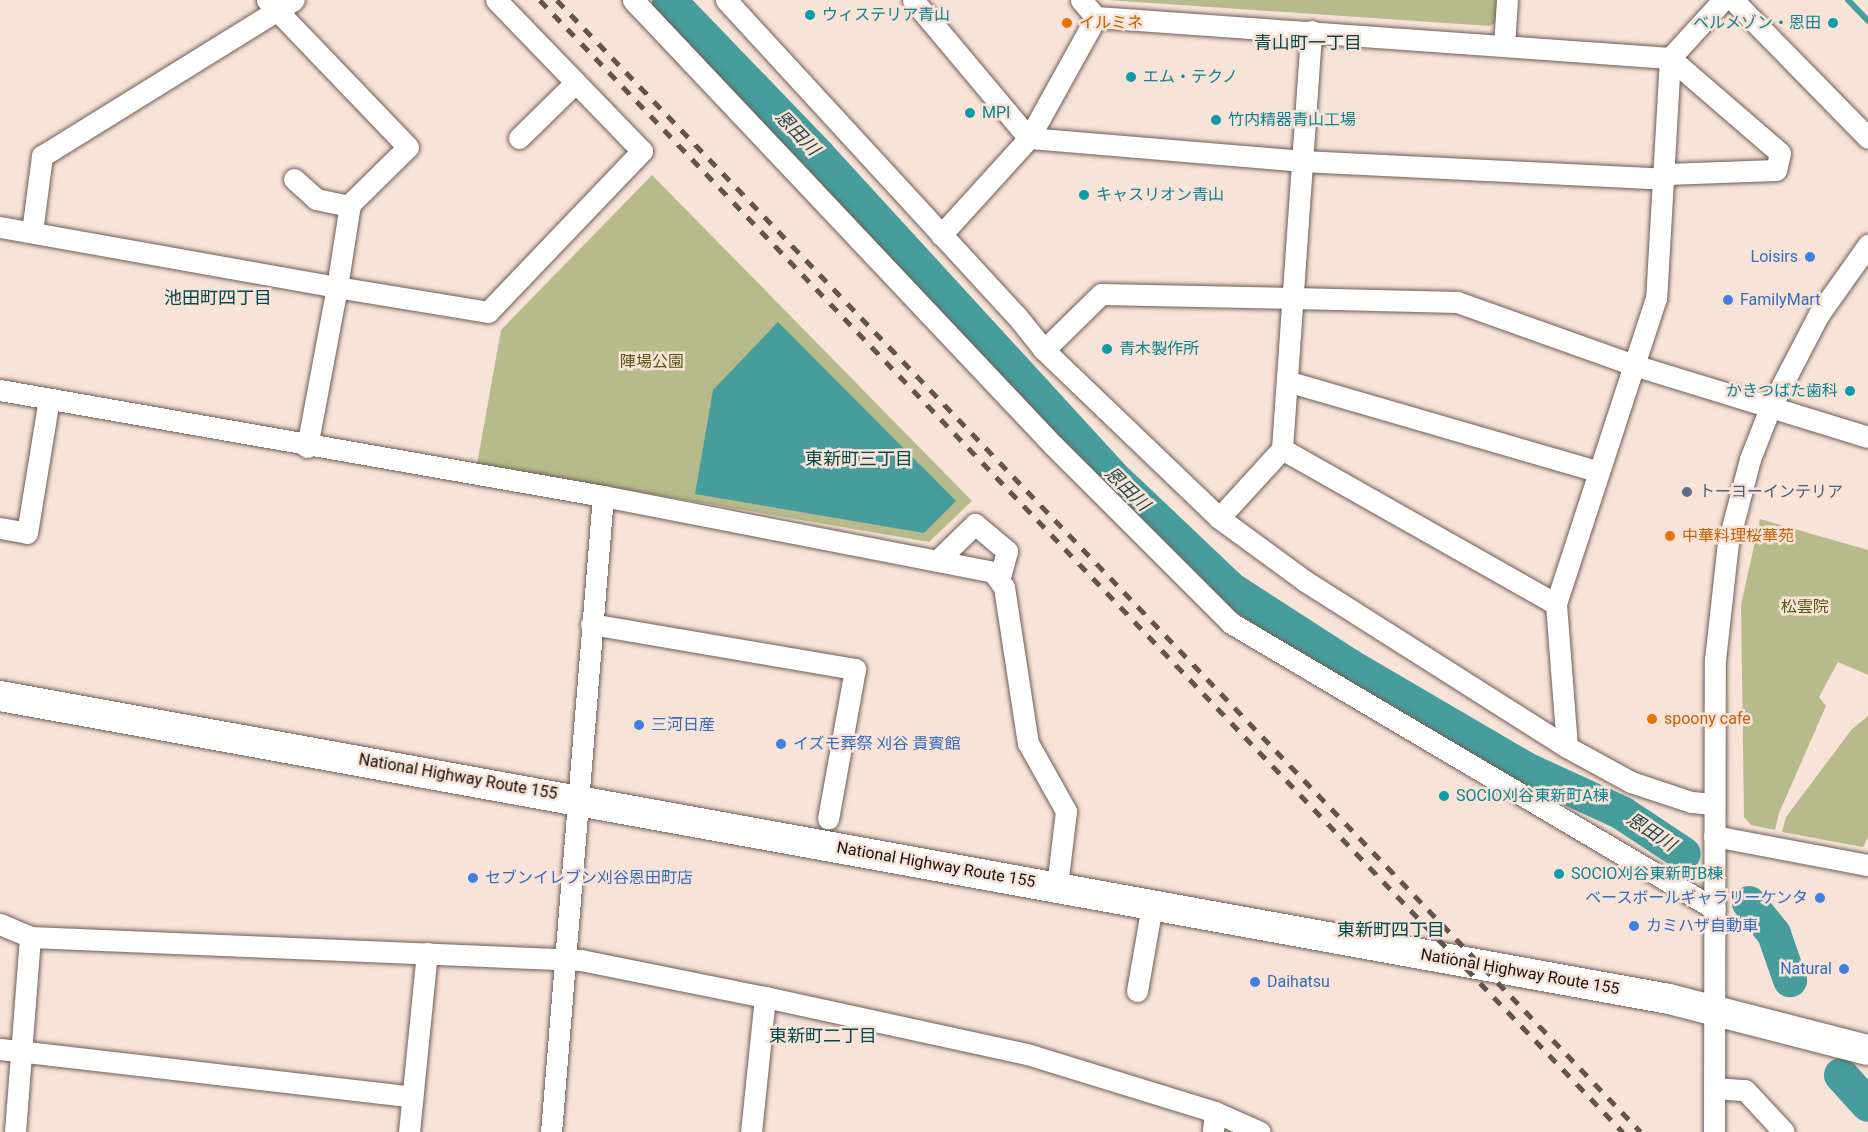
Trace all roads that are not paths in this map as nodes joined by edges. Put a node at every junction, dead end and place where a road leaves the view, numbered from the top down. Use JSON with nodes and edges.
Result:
{"nodes":[{"id":1,"x":496,"y":0,"type":"edge"},
{"id":2,"x":633,"y":0,"type":"edge"},
{"id":3,"x":726,"y":0,"type":"edge"},
{"id":4,"x":913,"y":0,"type":"edge"},
{"id":5,"x":1081,"y":0,"type":"edge"},
{"id":6,"x":1507,"y":0,"type":"edge"},
{"id":7,"x":1723,"y":0,"type":"edge"},
{"id":8,"x":1733,"y":0,"type":"edge"},
{"id":9,"x":279,"y":4,"type":"edge"},
{"id":10,"x":1096,"y":18,"type":"junction"},
{"id":11,"x":1311,"y":31,"type":"junction"},
{"id":12,"x":1504,"y":46,"type":"junction"},
{"id":13,"x":1670,"y":58,"type":"junction"},
{"id":14,"x":574,"y":84,"type":"junction"},
{"id":15,"x":519,"y":138,"type":"dead end"},
{"id":16,"x":1029,"y":138,"type":"junction"},
{"id":17,"x":1868,"y":138,"type":"edge"},
{"id":18,"x":1302,"y":161,"type":"junction"},
{"id":19,"x":1665,"y":177,"type":"junction"},
{"id":20,"x":294,"y":179,"type":"dead end"},
{"id":21,"x":350,"y":206,"type":"junction"},
{"id":22,"x":0,"y":226,"type":"edge"},
{"id":23,"x":32,"y":232,"type":"junction"},
{"id":24,"x":941,"y":235,"type":"junction"},
{"id":25,"x":1868,"y":245,"type":"edge"},
{"id":26,"x":338,"y":286,"type":"junction"},
{"id":27,"x":1294,"y":298,"type":"junction"},
{"id":28,"x":1044,"y":350,"type":"junction"},
{"id":29,"x":1634,"y":366,"type":"junction"},
{"id":30,"x":1290,"y":382,"type":"junction"},
{"id":31,"x":0,"y":390,"type":"edge"},
{"id":32,"x":49,"y":399,"type":"junction"},
{"id":33,"x":1770,"y":408,"type":"junction"},
{"id":34,"x":1868,"y":437,"type":"edge"},
{"id":35,"x":307,"y":447,"type":"junction"},
{"id":36,"x":1282,"y":449,"type":"junction"},
{"id":37,"x":1597,"y":471,"type":"junction"},
{"id":38,"x":603,"y":496,"type":"junction"},
{"id":39,"x":1219,"y":518,"type":"junction"},
{"id":40,"x":0,"y":528,"type":"edge"},
{"id":41,"x":937,"y":561,"type":"junction"},
{"id":42,"x":1000,"y":578,"type":"junction"},
{"id":43,"x":1556,"y":604,"type":"junction"},
{"id":44,"x":591,"y":624,"type":"junction"},
{"id":45,"x":0,"y":696,"type":"edge"},
{"id":46,"x":1567,"y":747,"type":"junction"},
{"id":47,"x":578,"y":798,"type":"junction"},
{"id":48,"x":1714,"y":804,"type":"junction"},
{"id":49,"x":828,"y":819,"type":"dead end"},
{"id":50,"x":1714,"y":836,"type":"junction"},
{"id":51,"x":1866,"y":860,"type":"edge"},
{"id":52,"x":1057,"y":887,"type":"junction"},
{"id":53,"x":1152,"y":905,"type":"junction"},
{"id":54,"x":1715,"y":909,"type":"junction"},
{"id":55,"x":0,"y":924,"type":"edge"},
{"id":56,"x":30,"y":937,"type":"junction"},
{"id":57,"x":427,"y":953,"type":"junction"},
{"id":58,"x":564,"y":958,"type":"junction"},
{"id":59,"x":1137,"y":991,"type":"dead end"},
{"id":60,"x":765,"y":997,"type":"junction"},
{"id":61,"x":1713,"y":1011,"type":"junction"},
{"id":62,"x":0,"y":1049,"type":"edge"},
{"id":63,"x":1868,"y":1050,"type":"edge"},
{"id":64,"x":22,"y":1051,"type":"junction"},
{"id":65,"x":1714,"y":1088,"type":"junction"},
{"id":66,"x":412,"y":1097,"type":"junction"},
{"id":67,"x":1214,"y":1122,"type":"edge"},
{"id":68,"x":15,"y":1132,"type":"edge"},
{"id":69,"x":409,"y":1132,"type":"edge"},
{"id":70,"x":551,"y":1132,"type":"edge"},
{"id":71,"x":751,"y":1132,"type":"edge"},
{"id":72,"x":1260,"y":1132,"type":"edge"},
{"id":73,"x":1714,"y":1132,"type":"edge"},
{"id":74,"x":1784,"y":1132,"type":"edge"}],
"edges":[{"from":1,"to":14,"type":"street"},
{"from":2,"to":54,"type":"street"},
{"from":3,"to":24,"type":"street"},
{"from":4,"to":16,"type":"street"},
{"from":5,"to":10,"type":"street"},
{"from":6,"to":12,"type":"street"},
{"from":7,"to":13,"type":"street"},
{"from":8,"to":17,"type":"street"},
{"from":9,"to":21,"type":"street"},
{"from":9,"to":23,"type":"street"},
{"from":10,"to":11,"type":"street"},
{"from":10,"to":16,"type":"street"},
{"from":11,"to":12,"type":"street"},
{"from":11,"to":18,"type":"street"},
{"from":12,"to":13,"type":"street"},
{"from":13,"to":19,"type":"street"},
{"from":13,"to":19,"type":"street"},
{"from":14,"to":15,"type":"street"},
{"from":14,"to":26,"type":"street"},
{"from":16,"to":18,"type":"street"},
{"from":16,"to":24,"type":"street"},
{"from":18,"to":19,"type":"street"},
{"from":18,"to":27,"type":"street"},
{"from":19,"to":29,"type":"street"},
{"from":20,"to":21,"type":"street"},
{"from":21,"to":26,"type":"street"},
{"from":22,"to":23,"type":"street"},
{"from":23,"to":26,"type":"street"},
{"from":24,"to":28,"type":"street"},
{"from":25,"to":33,"type":"street"},
{"from":26,"to":35,"type":"street"},
{"from":27,"to":28,"type":"street"},
{"from":27,"to":29,"type":"street"},
{"from":27,"to":30,"type":"street"},
{"from":28,"to":39,"type":"street"},
{"from":29,"to":33,"type":"street"},
{"from":29,"to":37,"type":"street"},
{"from":30,"to":36,"type":"street"},
{"from":30,"to":37,"type":"street"},
{"from":31,"to":32,"type":"street"},
{"from":32,"to":35,"type":"street"},
{"from":32,"to":40,"type":"street"},
{"from":33,"to":34,"type":"street"},
{"from":33,"to":48,"type":"street"},
{"from":35,"to":38,"type":"street"},
{"from":36,"to":39,"type":"street"},
{"from":36,"to":43,"type":"street"},
{"from":37,"to":43,"type":"street"},
{"from":38,"to":41,"type":"street"},
{"from":38,"to":44,"type":"street"},
{"from":39,"to":46,"type":"street"},
{"from":41,"to":42,"type":"street"},
{"from":41,"to":42,"type":"street"},
{"from":42,"to":52,"type":"street"},
{"from":43,"to":46,"type":"street"},
{"from":44,"to":47,"type":"street"},
{"from":44,"to":49,"type":"street"},
{"from":45,"to":47,"type":"highway","name":"National Highway Route 155"},
{"from":46,"to":48,"type":"street"},
{"from":47,"to":52,"type":"highway","name":"National Highway Route 155"},
{"from":47,"to":58,"type":"street"},
{"from":48,"to":50,"type":"street"},
{"from":50,"to":51,"type":"street"},
{"from":50,"to":54,"type":"street"},
{"from":52,"to":53,"type":"highway","name":"National Highway Route 155"},
{"from":53,"to":59,"type":"street"},
{"from":53,"to":61,"type":"highway","name":"National Highway Route 155"},
{"from":54,"to":61,"type":"street"},
{"from":55,"to":56,"type":"street"},
{"from":56,"to":57,"type":"street"},
{"from":56,"to":64,"type":"street"},
{"from":57,"to":58,"type":"street"},
{"from":57,"to":66,"type":"street"},
{"from":58,"to":60,"type":"street"},
{"from":58,"to":70,"type":"street"},
{"from":60,"to":67,"type":"street"},
{"from":60,"to":71,"type":"street"},
{"from":61,"to":63,"type":"highway","name":"National Highway Route 155"},
{"from":61,"to":65,"type":"street"},
{"from":62,"to":64,"type":"street"},
{"from":64,"to":66,"type":"street"},
{"from":64,"to":68,"type":"street"},
{"from":65,"to":73,"type":"street"},
{"from":65,"to":74,"type":"street"},
{"from":66,"to":69,"type":"street"},
{"from":67,"to":72,"type":"street"}]}
